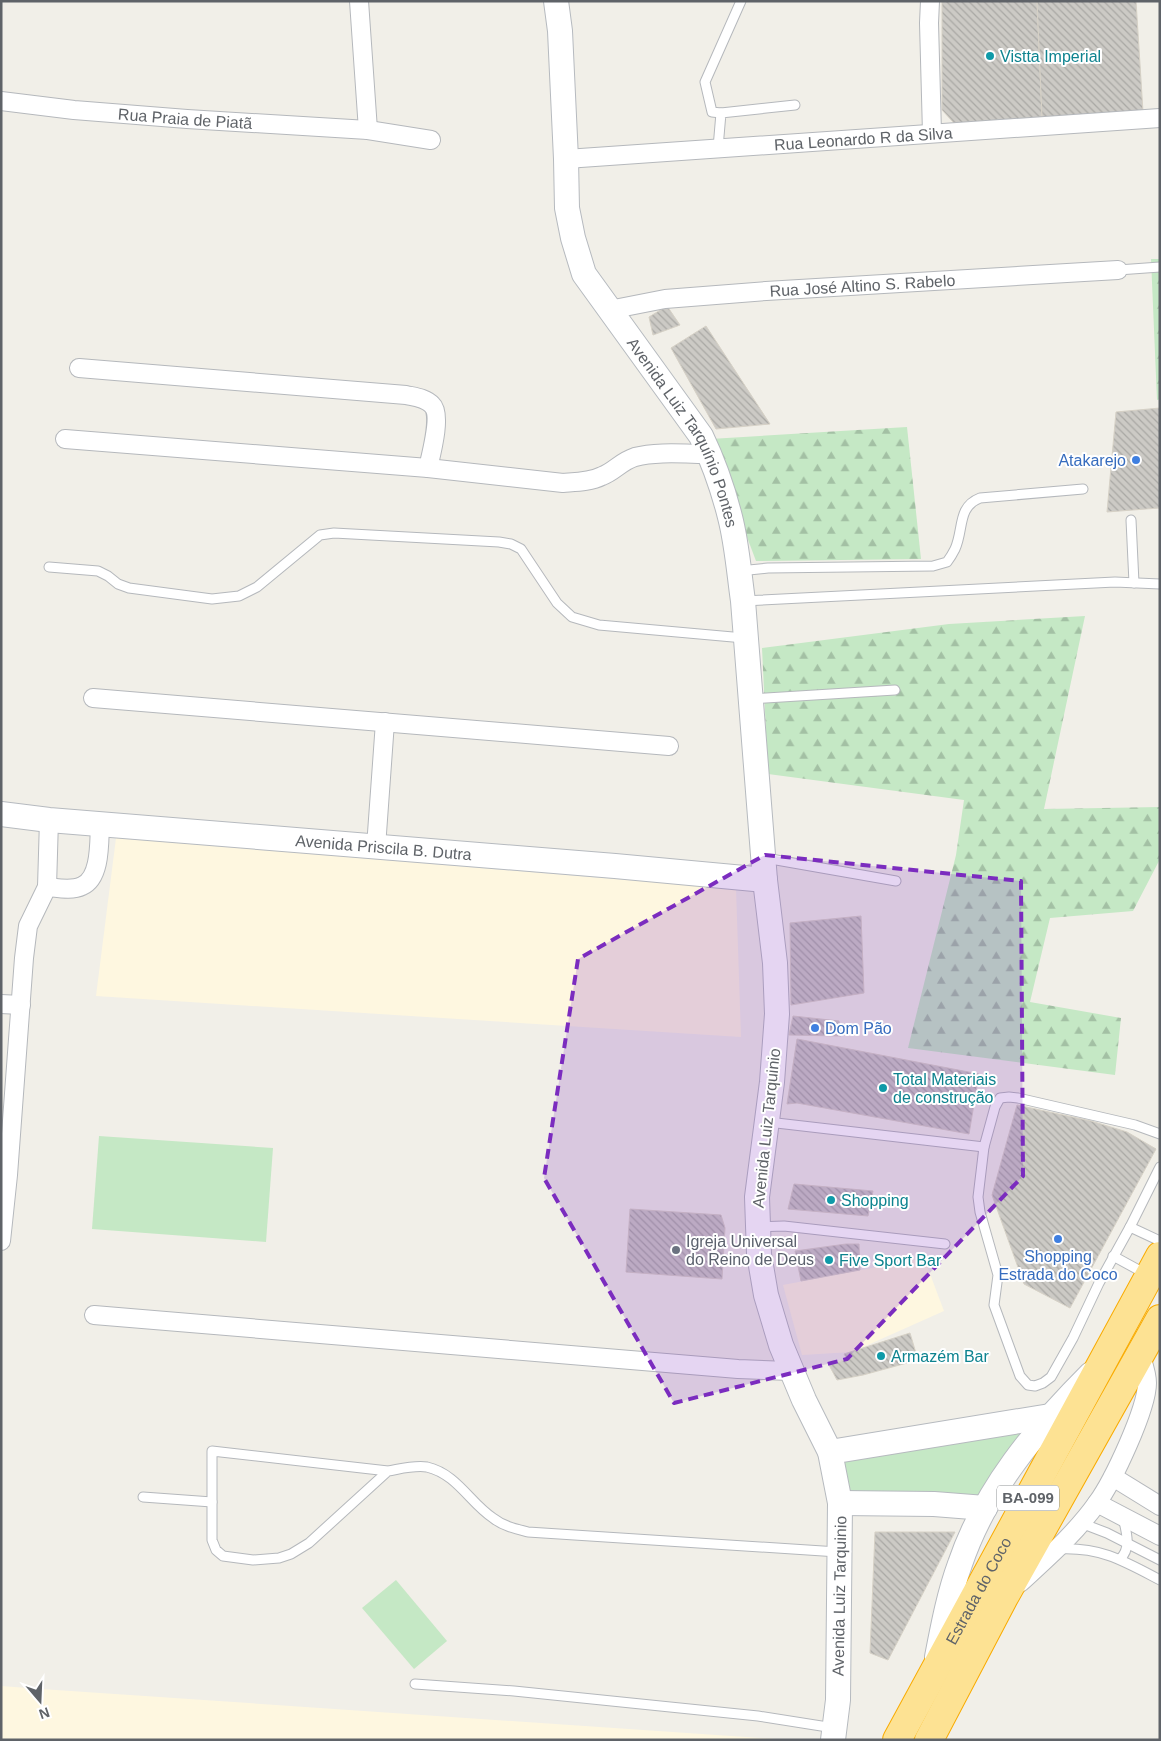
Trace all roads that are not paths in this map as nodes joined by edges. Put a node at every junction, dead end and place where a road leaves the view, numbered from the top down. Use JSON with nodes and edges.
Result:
{"nodes":[{"id":1,"x":359,"y":1,"type":"edge"},
{"id":2,"x":556,"y":1,"type":"edge"},
{"id":3,"x":741,"y":1,"type":"edge"},
{"id":4,"x":930,"y":1,"type":"edge"},
{"id":5,"x":1,"y":101,"type":"edge"},
{"id":6,"x":795,"y":105,"type":"dead end"},
{"id":7,"x":721,"y":113,"type":"junction"},
{"id":8,"x":1160,"y":118,"type":"edge"},
{"id":9,"x":368,"y":130,"type":"junction"},
{"id":10,"x":932,"y":133,"type":"junction"},
{"id":11,"x":431,"y":140,"type":"dead end"},
{"id":12,"x":718,"y":148,"type":"junction"},
{"id":13,"x":566,"y":159,"type":"junction"},
{"id":14,"x":1160,"y":267,"type":"edge"},
{"id":15,"x":1118,"y":270,"type":"joint"},
{"id":16,"x":608,"y":310,"type":"junction"},
{"id":17,"x":79,"y":368,"type":"dead end"},
{"id":18,"x":65,"y":439,"type":"dead end"},
{"id":19,"x":710,"y":454,"type":"junction"},
{"id":20,"x":428,"y":468,"type":"junction"},
{"id":21,"x":1083,"y":489,"type":"dead end"},
{"id":22,"x":1131,"y":520,"type":"dead end"},
{"id":23,"x":49,"y":567,"type":"dead end"},
{"id":24,"x":739,"y":572,"type":"junction"},
{"id":25,"x":1134,"y":583,"type":"junction"},
{"id":26,"x":1160,"y":584,"type":"edge"},
{"id":27,"x":743,"y":602,"type":"junction"},
{"id":28,"x":746,"y":638,"type":"junction"},
{"id":29,"x":896,"y":690,"type":"dead end"},
{"id":30,"x":93,"y":698,"type":"dead end"},
{"id":31,"x":751,"y":699,"type":"junction"},
{"id":32,"x":385,"y":722,"type":"junction"},
{"id":33,"x":669,"y":746,"type":"dead end"},
{"id":34,"x":1,"y":814,"type":"edge"},
{"id":35,"x":50,"y":820,"type":"junction"},
{"id":36,"x":100,"y":824,"type":"junction"},
{"id":37,"x":376,"y":847,"type":"junction"},
{"id":38,"x":764,"y":869,"type":"junction"},
{"id":39,"x":896,"y":881,"type":"dead end"},
{"id":40,"x":47,"y":887,"type":"junction"},
{"id":41,"x":1,"y":1004,"type":"edge"},
{"id":42,"x":21,"y":1005,"type":"junction"},
{"id":43,"x":767,"y":1122,"type":"junction"},
{"id":44,"x":1160,"y":1134,"type":"edge"},
{"id":45,"x":984,"y":1147,"type":"junction"},
{"id":46,"x":1160,"y":1167,"type":"edge"},
{"id":47,"x":4,"y":1175,"type":"edge"},
{"id":48,"x":758,"y":1227,"type":"junction"},
{"id":49,"x":1130,"y":1227,"type":"junction"},
{"id":50,"x":1,"y":1241,"type":"edge"},
{"id":51,"x":1160,"y":1241,"type":"edge"},
{"id":52,"x":945,"y":1244,"type":"dead end"},
{"id":53,"x":1113,"y":1256,"type":"junction"},
{"id":54,"x":1155,"y":1266,"type":"edge"},
{"id":55,"x":94,"y":1315,"type":"dead end"},
{"id":56,"x":1160,"y":1319,"type":"edge"},
{"id":57,"x":1140,"y":1353,"type":"junction"},
{"id":58,"x":1103,"y":1362,"type":"junction"},
{"id":59,"x":790,"y":1371,"type":"junction"},
{"id":60,"x":1050,"y":1416,"type":"junction"},
{"id":61,"x":830,"y":1452,"type":"junction"},
{"id":62,"x":388,"y":1471,"type":"junction"},
{"id":63,"x":1113,"y":1477,"type":"junction"},
{"id":64,"x":1135,"y":1490,"type":"junction"},
{"id":65,"x":143,"y":1497,"type":"dead end"},
{"id":66,"x":212,"y":1502,"type":"junction"},
{"id":67,"x":840,"y":1503,"type":"junction"},
{"id":68,"x":1098,"y":1503,"type":"junction"},
{"id":69,"x":1160,"y":1506,"type":"edge"},
{"id":70,"x":985,"y":1508,"type":"junction"},
{"id":71,"x":1123,"y":1517,"type":"junction"},
{"id":72,"x":1080,"y":1523,"type":"junction"},
{"id":73,"x":1160,"y":1536,"type":"edge"},
{"id":74,"x":1128,"y":1542,"type":"junction"},
{"id":75,"x":1056,"y":1549,"type":"junction"},
{"id":76,"x":839,"y":1552,"type":"junction"},
{"id":77,"x":1120,"y":1559,"type":"junction"},
{"id":78,"x":1160,"y":1560,"type":"edge"},
{"id":79,"x":1160,"y":1580,"type":"edge"},
{"id":80,"x":1003,"y":1599,"type":"junction"},
{"id":81,"x":934,"y":1670,"type":"junction"},
{"id":82,"x":415,"y":1684,"type":"dead end"},
{"id":83,"x":834,"y":1734,"type":"edge"},
{"id":84,"x":897,"y":1740,"type":"edge"},
{"id":85,"x":929,"y":1740,"type":"edge"}],
"edges":[{"from":1,"to":9,"type":"street"},
{"from":2,"to":13,"type":"street","name":"Avenida Luiz Tarquínio Pontes"},
{"from":3,"to":7,"type":"lane"},
{"from":4,"to":10,"type":"street"},
{"from":5,"to":9,"type":"street","name":"Rua Praia de Piatã"},
{"from":6,"to":7,"type":"lane"},
{"from":7,"to":12,"type":"lane"},
{"from":8,"to":10,"type":"street","name":"Rua Leonardo R da Silva"},
{"from":9,"to":11,"type":"street","name":"Rua Praia de Piatã"},
{"from":10,"to":12,"type":"street","name":"Rua Leonardo R da Silva"},
{"from":12,"to":13,"type":"street","name":"Rua Leonardo R da Silva"},
{"from":13,"to":16,"type":"street","name":"Avenida Luiz Tarquínio Pontes"},
{"from":14,"to":15,"type":"lane"},
{"from":15,"to":16,"type":"street","name":"Rua José Altino S. Rabelo"},
{"from":16,"to":19,"type":"street","name":"Avenida Luiz Tarquínio Pontes"},
{"from":17,"to":20,"type":"street"},
{"from":18,"to":20,"type":"street"},
{"from":19,"to":20,"type":"street"},
{"from":19,"to":24,"type":"street","name":"Avenida Luiz Tarquínio Pontes"},
{"from":21,"to":24,"type":"lane"},
{"from":22,"to":25,"type":"lane"},
{"from":23,"to":28,"type":"lane"},
{"from":24,"to":27,"type":"street","name":"Avenida Luiz Tarquínio Pontes"},
{"from":25,"to":26,"type":"lane"},
{"from":25,"to":27,"type":"lane"},
{"from":27,"to":28,"type":"street","name":"Avenida Luiz Tarquínio Pontes"},
{"from":28,"to":31,"type":"street","name":"Avenida Luiz Tarquínio Pontes"},
{"from":29,"to":31,"type":"lane"},
{"from":30,"to":32,"type":"street"},
{"from":31,"to":38,"type":"street","name":"Avenida Luiz Tarquínio Pontes"},
{"from":32,"to":33,"type":"street"},
{"from":32,"to":37,"type":"street"},
{"from":34,"to":35,"type":"street","name":"Avenida Priscila B. Dutra"},
{"from":35,"to":36,"type":"street","name":"Avenida Priscila B. Dutra"},
{"from":35,"to":40,"type":"street"},
{"from":36,"to":37,"type":"street","name":"Avenida Priscila B. Dutra"},
{"from":36,"to":40,"type":"street"},
{"from":37,"to":38,"type":"street","name":"Avenida Priscila B. Dutra"},
{"from":38,"to":39,"type":"lane"},
{"from":38,"to":43,"type":"street","name":"Avenida Luiz Tarquinio"},
{"from":40,"to":42,"type":"street"},
{"from":41,"to":42,"type":"street"},
{"from":42,"to":47,"type":"street"},
{"from":43,"to":45,"type":"lane"},
{"from":43,"to":48,"type":"street","name":"Avenida Luiz Tarquinio"},
{"from":44,"to":45,"type":"lane"},
{"from":45,"to":53,"type":"lane"},
{"from":46,"to":49,"type":"lane"},
{"from":47,"to":50,"type":"street"},
{"from":48,"to":52,"type":"lane"},
{"from":48,"to":59,"type":"street","name":"Avenida Luiz Tarquinio"},
{"from":49,"to":51,"type":"lane"},
{"from":49,"to":53,"type":"lane"},
{"from":53,"to":54,"type":"lane"},
{"from":54,"to":58,"type":"highway","name":"Estrada do Coco","number":"BA-099"},
{"from":55,"to":59,"type":"street"},
{"from":56,"to":57,"type":"highway","name":"Estrada do Coco","number":"BA-099"},
{"from":57,"to":63,"type":"street"},
{"from":57,"to":80,"type":"highway","name":"Estrada do Coco","number":"BA-099"},
{"from":58,"to":60,"type":"street"},
{"from":58,"to":81,"type":"highway","name":"Estrada do Coco","number":"BA-099"},
{"from":59,"to":61,"type":"street","name":"Avenida Luiz Tarquinio"},
{"from":60,"to":61,"type":"street"},
{"from":60,"to":70,"type":"street"},
{"from":61,"to":67,"type":"street","name":"Avenida Luiz Tarquinio"},
{"from":62,"to":66,"type":"lane"},
{"from":62,"to":66,"type":"lane"},
{"from":62,"to":76,"type":"lane"},
{"from":63,"to":64,"type":"street"},
{"from":63,"to":68,"type":"street"},
{"from":64,"to":69,"type":"street"},
{"from":64,"to":71,"type":"street"},
{"from":65,"to":66,"type":"lane"},
{"from":67,"to":70,"type":"street"},
{"from":67,"to":76,"type":"street","name":"Avenida Luiz Tarquinio"},
{"from":68,"to":71,"type":"street"},
{"from":68,"to":72,"type":"street"},
{"from":70,"to":81,"type":"street"},
{"from":71,"to":73,"type":"street"},
{"from":71,"to":74,"type":"lane"},
{"from":72,"to":74,"type":"lane"},
{"from":72,"to":75,"type":"street"},
{"from":74,"to":77,"type":"lane"},
{"from":74,"to":78,"type":"lane"},
{"from":75,"to":77,"type":"lane"},
{"from":75,"to":80,"type":"street"},
{"from":76,"to":83,"type":"street","name":"Avenida Luiz Tarquinio"},
{"from":77,"to":79,"type":"lane"},
{"from":80,"to":85,"type":"highway","name":"Estrada do Coco","number":"BA-099"},
{"from":81,"to":84,"type":"highway","name":"Estrada do Coco","number":"BA-099"},
{"from":82,"to":83,"type":"lane"}]}
